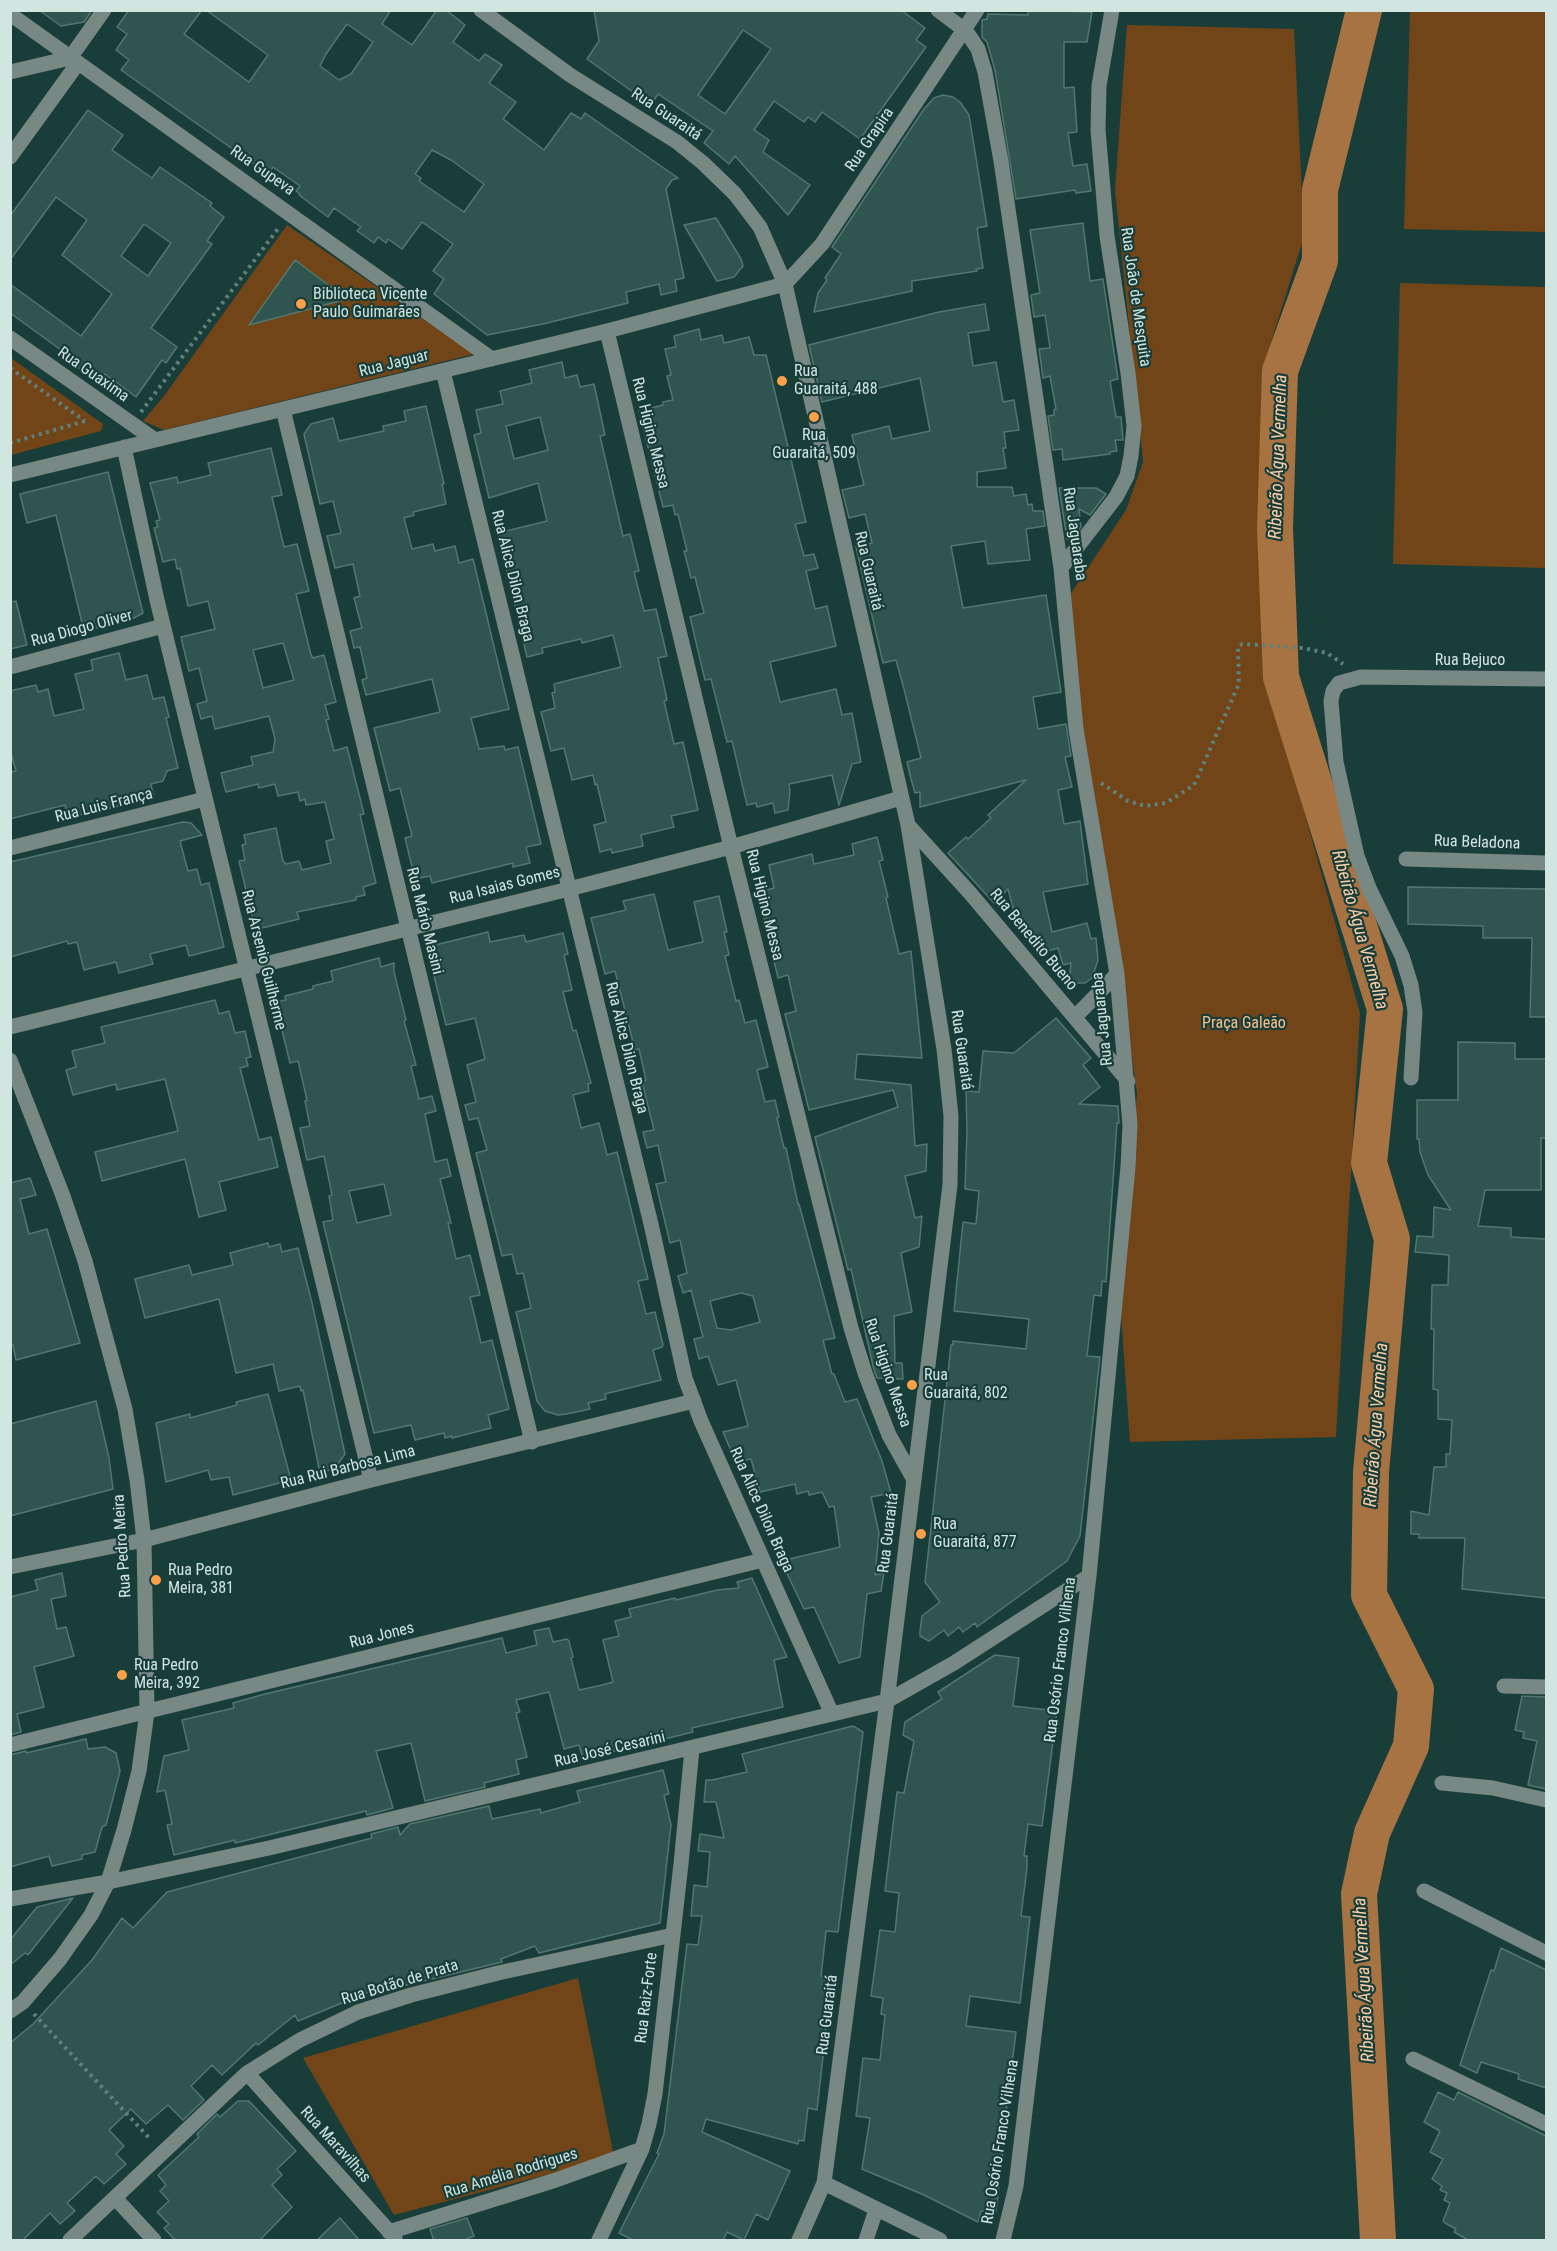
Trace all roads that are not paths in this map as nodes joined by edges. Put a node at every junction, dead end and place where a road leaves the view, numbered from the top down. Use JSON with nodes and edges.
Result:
{"nodes":[{"id":1,"x":104,"y":10,"type":"edge"},
{"id":2,"x":481,"y":10,"type":"edge"},
{"id":3,"x":938,"y":10,"type":"edge"},
{"id":4,"x":978,"y":10,"type":"edge"},
{"id":5,"x":1112,"y":10,"type":"edge"},
{"id":6,"x":10,"y":14,"type":"edge"},
{"id":7,"x":966,"y":31,"type":"junction"},
{"id":8,"x":74,"y":61,"type":"junction"},
{"id":9,"x":10,"y":72,"type":"edge"},
{"id":10,"x":10,"y":157,"type":"edge"},
{"id":11,"x":785,"y":284,"type":"junction"},
{"id":12,"x":607,"y":331,"type":"junction"},
{"id":13,"x":10,"y":338,"type":"edge"},
{"id":14,"x":492,"y":359,"type":"junction"},
{"id":15,"x":443,"y":370,"type":"junction"},
{"id":16,"x":283,"y":409,"type":"junction"},
{"id":17,"x":155,"y":440,"type":"junction"},
{"id":18,"x":124,"y":447,"type":"junction"},
{"id":19,"x":10,"y":475,"type":"edge"},
{"id":20,"x":1061,"y":568,"type":"junction"},
{"id":21,"x":163,"y":626,"type":"junction"},
{"id":22,"x":10,"y":667,"type":"edge"},
{"id":23,"x":1546,"y":679,"type":"edge"},
{"id":24,"x":901,"y":798,"type":"junction"},
{"id":25,"x":205,"y":799,"type":"junction"},
{"id":26,"x":908,"y":825,"type":"junction"},
{"id":27,"x":731,"y":847,"type":"junction"},
{"id":28,"x":10,"y":848,"type":"edge"},
{"id":29,"x":1406,"y":859,"type":"dead end"},
{"id":30,"x":1546,"y":863,"type":"edge"},
{"id":31,"x":569,"y":889,"type":"junction"},
{"id":32,"x":408,"y":928,"type":"junction"},
{"id":33,"x":246,"y":968,"type":"junction"},
{"id":34,"x":1118,"y":974,"type":"junction"},
{"id":35,"x":1075,"y":1017,"type":"junction"},
{"id":36,"x":10,"y":1027,"type":"edge"},
{"id":37,"x":10,"y":1059,"type":"edge"},
{"id":38,"x":1411,"y":1078,"type":"dead end"},
{"id":39,"x":1128,"y":1081,"type":"junction"},
{"id":40,"x":694,"y":1401,"type":"junction"},
{"id":41,"x":532,"y":1442,"type":"junction"},
{"id":42,"x":913,"y":1478,"type":"junction"},
{"id":43,"x":371,"y":1480,"type":"junction"},
{"id":44,"x":144,"y":1540,"type":"junction"},
{"id":45,"x":763,"y":1560,"type":"junction"},
{"id":46,"x":10,"y":1567,"type":"edge"},
{"id":47,"x":1089,"y":1575,"type":"junction"},
{"id":48,"x":1504,"y":1686,"type":"dead end"},
{"id":49,"x":1546,"y":1687,"type":"edge"},
{"id":50,"x":887,"y":1701,"type":"junction"},
{"id":51,"x":147,"y":1712,"type":"junction"},
{"id":52,"x":832,"y":1714,"type":"junction"},
{"id":53,"x":10,"y":1745,"type":"edge"},
{"id":54,"x":692,"y":1749,"type":"junction"},
{"id":55,"x":1442,"y":1783,"type":"dead end"},
{"id":56,"x":1546,"y":1800,"type":"edge"},
{"id":57,"x":108,"y":1882,"type":"junction"},
{"id":58,"x":1424,"y":1891,"type":"dead end"},
{"id":59,"x":10,"y":1899,"type":"edge"},
{"id":60,"x":673,"y":1935,"type":"junction"},
{"id":61,"x":1546,"y":1953,"type":"edge"},
{"id":62,"x":17,"y":2007,"type":"edge"},
{"id":63,"x":1413,"y":2059,"type":"dead end"},
{"id":64,"x":247,"y":2073,"type":"junction"},
{"id":65,"x":1546,"y":2124,"type":"edge"},
{"id":66,"x":642,"y":2149,"type":"junction"},
{"id":67,"x":824,"y":2183,"type":"junction"},
{"id":68,"x":116,"y":2199,"type":"junction"},
{"id":69,"x":876,"y":2210,"type":"junction"},
{"id":70,"x":393,"y":2236,"type":"edge"},
{"id":71,"x":70,"y":2241,"type":"edge"},
{"id":72,"x":154,"y":2241,"type":"edge"},
{"id":73,"x":599,"y":2241,"type":"edge"},
{"id":74,"x":799,"y":2241,"type":"edge"},
{"id":75,"x":866,"y":2241,"type":"edge"},
{"id":76,"x":940,"y":2241,"type":"edge"},
{"id":77,"x":1003,"y":2241,"type":"edge"}],
"edges":[{"from":1,"to":8,"type":"street"},
{"from":2,"to":11,"type":"street","name":"Rua Guaraitá"},
{"from":3,"to":7,"type":"street","name":"Rua Jaguaraba"},
{"from":4,"to":7,"type":"street","name":"Rua Grapira"},
{"from":5,"to":20,"type":"street","name":"Rua João de Mesquita"},
{"from":6,"to":8,"type":"street","name":"Rua Gupeva"},
{"from":7,"to":11,"type":"street","name":"Rua Grapira"},
{"from":7,"to":20,"type":"street","name":"Rua Jaguaraba"},
{"from":8,"to":9,"type":"street"},
{"from":8,"to":10,"type":"street"},
{"from":8,"to":14,"type":"street","name":"Rua Gupeva"},
{"from":11,"to":12,"type":"street","name":"Rua Jaguar"},
{"from":11,"to":24,"type":"street","name":"Rua Guaraitá"},
{"from":12,"to":14,"type":"street","name":"Rua Jaguar"},
{"from":12,"to":27,"type":"street","name":"Rua Higino Messa"},
{"from":13,"to":17,"type":"street","name":"Rua Guaxima"},
{"from":14,"to":15,"type":"street","name":"Rua Jaguar"},
{"from":15,"to":16,"type":"street","name":"Rua Jaguar"},
{"from":15,"to":31,"type":"street","name":"Rua Alice Dilon Braga"},
{"from":16,"to":17,"type":"street","name":"Rua Jaguar"},
{"from":16,"to":32,"type":"street","name":"Rua Mário Masini"},
{"from":17,"to":18,"type":"street","name":"Rua Jaguar"},
{"from":18,"to":19,"type":"street","name":"Rua Jaguar"},
{"from":18,"to":21,"type":"street","name":"Rua Arsenio Guilherme"},
{"from":20,"to":34,"type":"street","name":"Rua Jaguaraba"},
{"from":21,"to":22,"type":"street","name":"Rua Diogo Oliver"},
{"from":21,"to":25,"type":"street","name":"Rua Arsenio Guilherme"},
{"from":23,"to":38,"type":"street","name":"Rua Bejuco"},
{"from":24,"to":26,"type":"street","name":"Rua Guaraitá"},
{"from":24,"to":27,"type":"street","name":"Rua Isaias Gomes"},
{"from":25,"to":28,"type":"street","name":"Rua Luis França"},
{"from":25,"to":33,"type":"street","name":"Rua Arsenio Guilherme"},
{"from":26,"to":35,"type":"street","name":"Rua Benedito Bueno"},
{"from":26,"to":42,"type":"street","name":"Rua Guaraitá"},
{"from":27,"to":31,"type":"street","name":"Rua Isaias Gomes"},
{"from":27,"to":42,"type":"street","name":"Rua Higino Messa"},
{"from":29,"to":30,"type":"street","name":"Rua Beladona"},
{"from":31,"to":32,"type":"street","name":"Rua Isaias Gomes"},
{"from":31,"to":40,"type":"street","name":"Rua Alice Dilon Braga"},
{"from":32,"to":33,"type":"street","name":"Rua Isaias Gomes"},
{"from":32,"to":41,"type":"street","name":"Rua Mário Masini"},
{"from":33,"to":36,"type":"street","name":"Rua Isaias Gomes"},
{"from":33,"to":43,"type":"street","name":"Rua Arsenio Guilherme"},
{"from":34,"to":35,"type":"street"},
{"from":34,"to":39,"type":"street","name":"Rua Jaguaraba"},
{"from":35,"to":39,"type":"street","name":"Rua Benedito Bueno"},
{"from":37,"to":44,"type":"street","name":"Rua Pedro Meira"},
{"from":39,"to":47,"type":"street","name":"Rua Osório Franco Vilhena"},
{"from":40,"to":41,"type":"street","name":"Rua Rui Barbosa Lima"},
{"from":40,"to":45,"type":"street","name":"Rua Alice Dilon Braga"},
{"from":41,"to":43,"type":"street","name":"Rua Rui Barbosa Lima"},
{"from":42,"to":50,"type":"street","name":"Rua Guaraitá"},
{"from":43,"to":44,"type":"street","name":"Rua Rui Barbosa Lima"},
{"from":44,"to":46,"type":"street","name":"Rua Rui Barbosa Lima"},
{"from":44,"to":51,"type":"street","name":"Rua Pedro Meira"},
{"from":45,"to":51,"type":"street","name":"Rua Jones"},
{"from":45,"to":52,"type":"street","name":"Rua Alice Dilon Braga"},
{"from":47,"to":50,"type":"street","name":"Rua José Cesarini"},
{"from":47,"to":77,"type":"street","name":"Rua Osório Franco Vilhena"},
{"from":48,"to":49,"type":"street"},
{"from":50,"to":52,"type":"street","name":"Rua José Cesarini"},
{"from":50,"to":67,"type":"street","name":"Rua Guaraitá"},
{"from":51,"to":53,"type":"street","name":"Rua Jones"},
{"from":51,"to":57,"type":"street","name":"Rua Pedro Meira"},
{"from":52,"to":54,"type":"street","name":"Rua José Cesarini"},
{"from":54,"to":57,"type":"street","name":"Rua José Cesarini"},
{"from":54,"to":60,"type":"street","name":"Rua Raiz-Forte"},
{"from":55,"to":56,"type":"street"},
{"from":57,"to":59,"type":"street","name":"Rua José Cesarini"},
{"from":57,"to":62,"type":"street","name":"Rua Pedro Meira"},
{"from":58,"to":61,"type":"street"},
{"from":60,"to":64,"type":"street","name":"Rua Botão de Prata"},
{"from":60,"to":66,"type":"street","name":"Rua Raiz-Forte"},
{"from":63,"to":65,"type":"street"},
{"from":64,"to":68,"type":"street","name":"Rua Botão de Prata"},
{"from":64,"to":70,"type":"street","name":"Rua Maravilhas"},
{"from":66,"to":70,"type":"street","name":"Rua Amélia Rodrigues"},
{"from":66,"to":73,"type":"street","name":"Rua Raiz-Forte"},
{"from":67,"to":69,"type":"street"},
{"from":67,"to":74,"type":"street","name":"Rua Guaraitá"},
{"from":68,"to":71,"type":"street","name":"Rua Botão de Prata"},
{"from":68,"to":72,"type":"street"},
{"from":69,"to":75,"type":"street"},
{"from":69,"to":76,"type":"street"}]}
